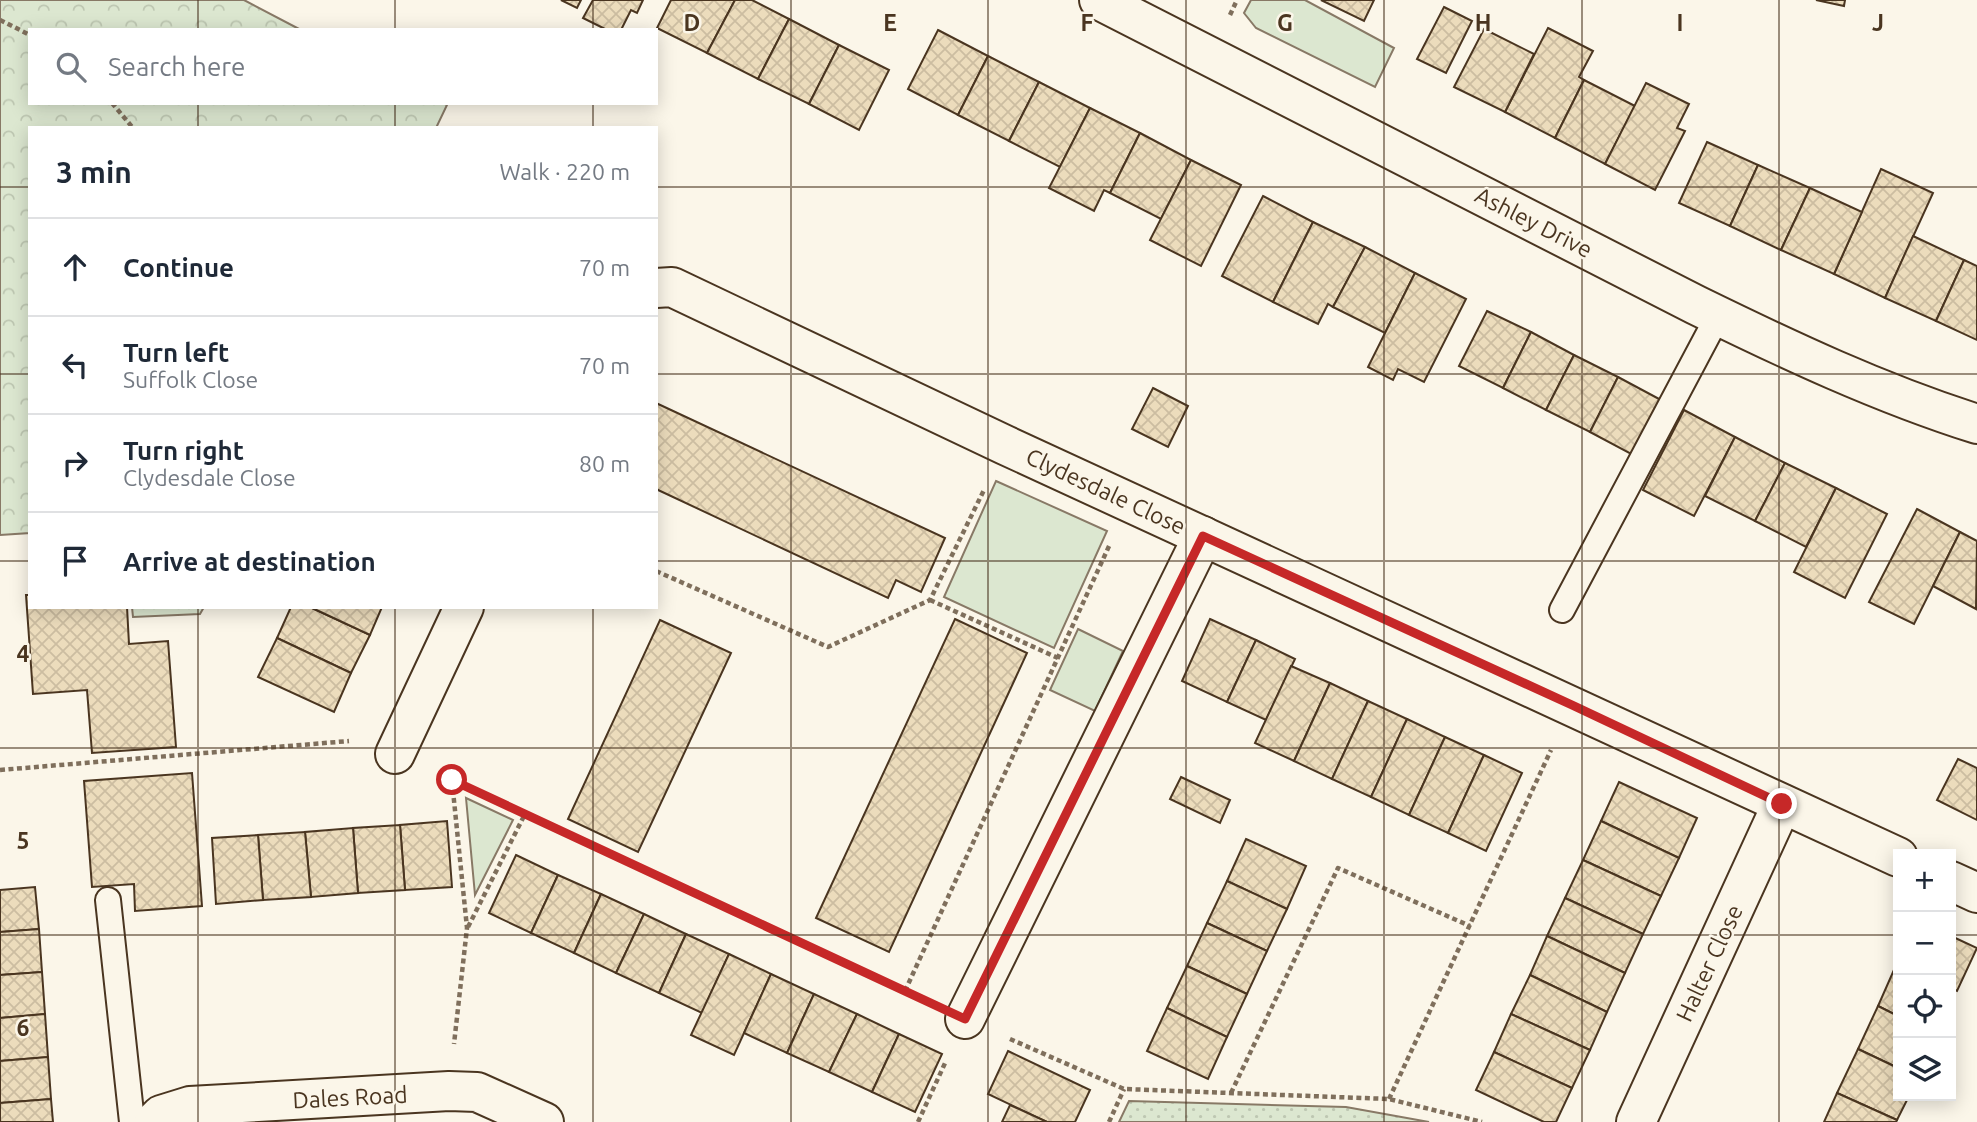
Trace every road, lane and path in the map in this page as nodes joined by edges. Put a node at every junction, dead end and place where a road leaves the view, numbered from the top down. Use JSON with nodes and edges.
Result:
{"nodes":[{"id":1,"x":1099,"y":0,"type":"edge"},
{"id":2,"x":0,"y":20,"type":"edge"},
{"id":3,"x":28,"y":34,"type":"edge"},
{"id":4,"x":113,"y":105,"type":"edge"},
{"id":5,"x":131,"y":126,"type":"edge"},
{"id":6,"x":658,"y":288,"type":"edge"},
{"id":7,"x":1718,"y":316,"type":"junction"},
{"id":8,"x":1977,"y":424,"type":"edge"},
{"id":9,"x":1005,"y":445,"type":"junction"},
{"id":10,"x":1130,"y":502,"type":"junction"},
{"id":11,"x":1203,"y":536,"type":"junction"},
{"id":12,"x":658,"y":572,"type":"edge"},
{"id":13,"x":930,"y":600,"type":"junction"},
{"id":14,"x":463,"y":609,"type":"edge"},
{"id":15,"x":1562,"y":610,"type":"dead end"},
{"id":16,"x":1058,"y":657,"type":"junction"},
{"id":17,"x":1572,"y":705,"type":"junction"},
{"id":18,"x":395,"y":754,"type":"junction"},
{"id":19,"x":0,"y":771,"type":"edge"},
{"id":20,"x":452,"y":780,"type":"junction"},
{"id":21,"x":1782,"y":804,"type":"junction"},
{"id":22,"x":525,"y":814,"type":"junction"},
{"id":23,"x":1893,"y":855,"type":"edge"},
{"id":24,"x":1956,"y":883,"type":"edge"},
{"id":25,"x":1977,"y":893,"type":"edge"},
{"id":26,"x":108,"y":900,"type":"dead end"},
{"id":27,"x":1470,"y":926,"type":"junction"},
{"id":28,"x":467,"y":928,"type":"junction"},
{"id":29,"x":905,"y":991,"type":"junction"},
{"id":30,"x":965,"y":1019,"type":"junction"},
{"id":31,"x":1124,"y":1089,"type":"junction"},
{"id":32,"x":449,"y":1091,"type":"junction"},
{"id":33,"x":1231,"y":1093,"type":"junction"},
{"id":34,"x":1389,"y":1099,"type":"junction"},
{"id":35,"x":132,"y":1122,"type":"edge"},
{"id":36,"x":153,"y":1122,"type":"edge"},
{"id":37,"x":544,"y":1122,"type":"edge"},
{"id":38,"x":918,"y":1122,"type":"edge"},
{"id":39,"x":1109,"y":1122,"type":"edge"},
{"id":40,"x":1482,"y":1122,"type":"edge"},
{"id":41,"x":1636,"y":1122,"type":"edge"}],
"edges":[{"from":1,"to":7,"type":"street","name":"Ashley Drive"},
{"from":2,"to":3,"type":"path"},
{"from":4,"to":5,"type":"path"},
{"from":6,"to":9,"type":"street","name":"Clydesdale Close"},
{"from":7,"to":8,"type":"street","name":"Ashley Drive"},
{"from":7,"to":15,"type":"lane"},
{"from":9,"to":10,"type":"street","name":"Clydesdale Close"},
{"from":9,"to":13,"type":"path"},
{"from":10,"to":11,"type":"street","name":"Clydesdale Close"},
{"from":10,"to":16,"type":"path"},
{"from":11,"to":17,"type":"street","name":"Clydesdale Close"},
{"from":11,"to":30,"type":"street"},
{"from":12,"to":13,"type":"path"},
{"from":13,"to":16,"type":"path"},
{"from":14,"to":18,"type":"street"},
{"from":16,"to":29,"type":"path"},
{"from":17,"to":21,"type":"street","name":"Clydesdale Close"},
{"from":17,"to":27,"type":"path"},
{"from":18,"to":19,"type":"path"},
{"from":18,"to":20,"type":"path"},
{"from":20,"to":22,"type":"path"},
{"from":20,"to":28,"type":"path"},
{"from":21,"to":23,"type":"street","name":"Clydesdale Close"},
{"from":21,"to":41,"type":"street","name":"Halter Close"},
{"from":22,"to":28,"type":"path"},
{"from":22,"to":29,"type":"path"},
{"from":24,"to":25,"type":"street"},
{"from":26,"to":35,"type":"lane"},
{"from":27,"to":33,"type":"path"},
{"from":27,"to":34,"type":"path"},
{"from":28,"to":32,"type":"path"},
{"from":29,"to":30,"type":"path"},
{"from":30,"to":31,"type":"path"},
{"from":30,"to":38,"type":"path"},
{"from":31,"to":33,"type":"path"},
{"from":31,"to":39,"type":"path"},
{"from":32,"to":36,"type":"street","name":"Dales Road"},
{"from":32,"to":37,"type":"street","name":"Dales Road"},
{"from":33,"to":34,"type":"path"},
{"from":34,"to":40,"type":"path"}]}
